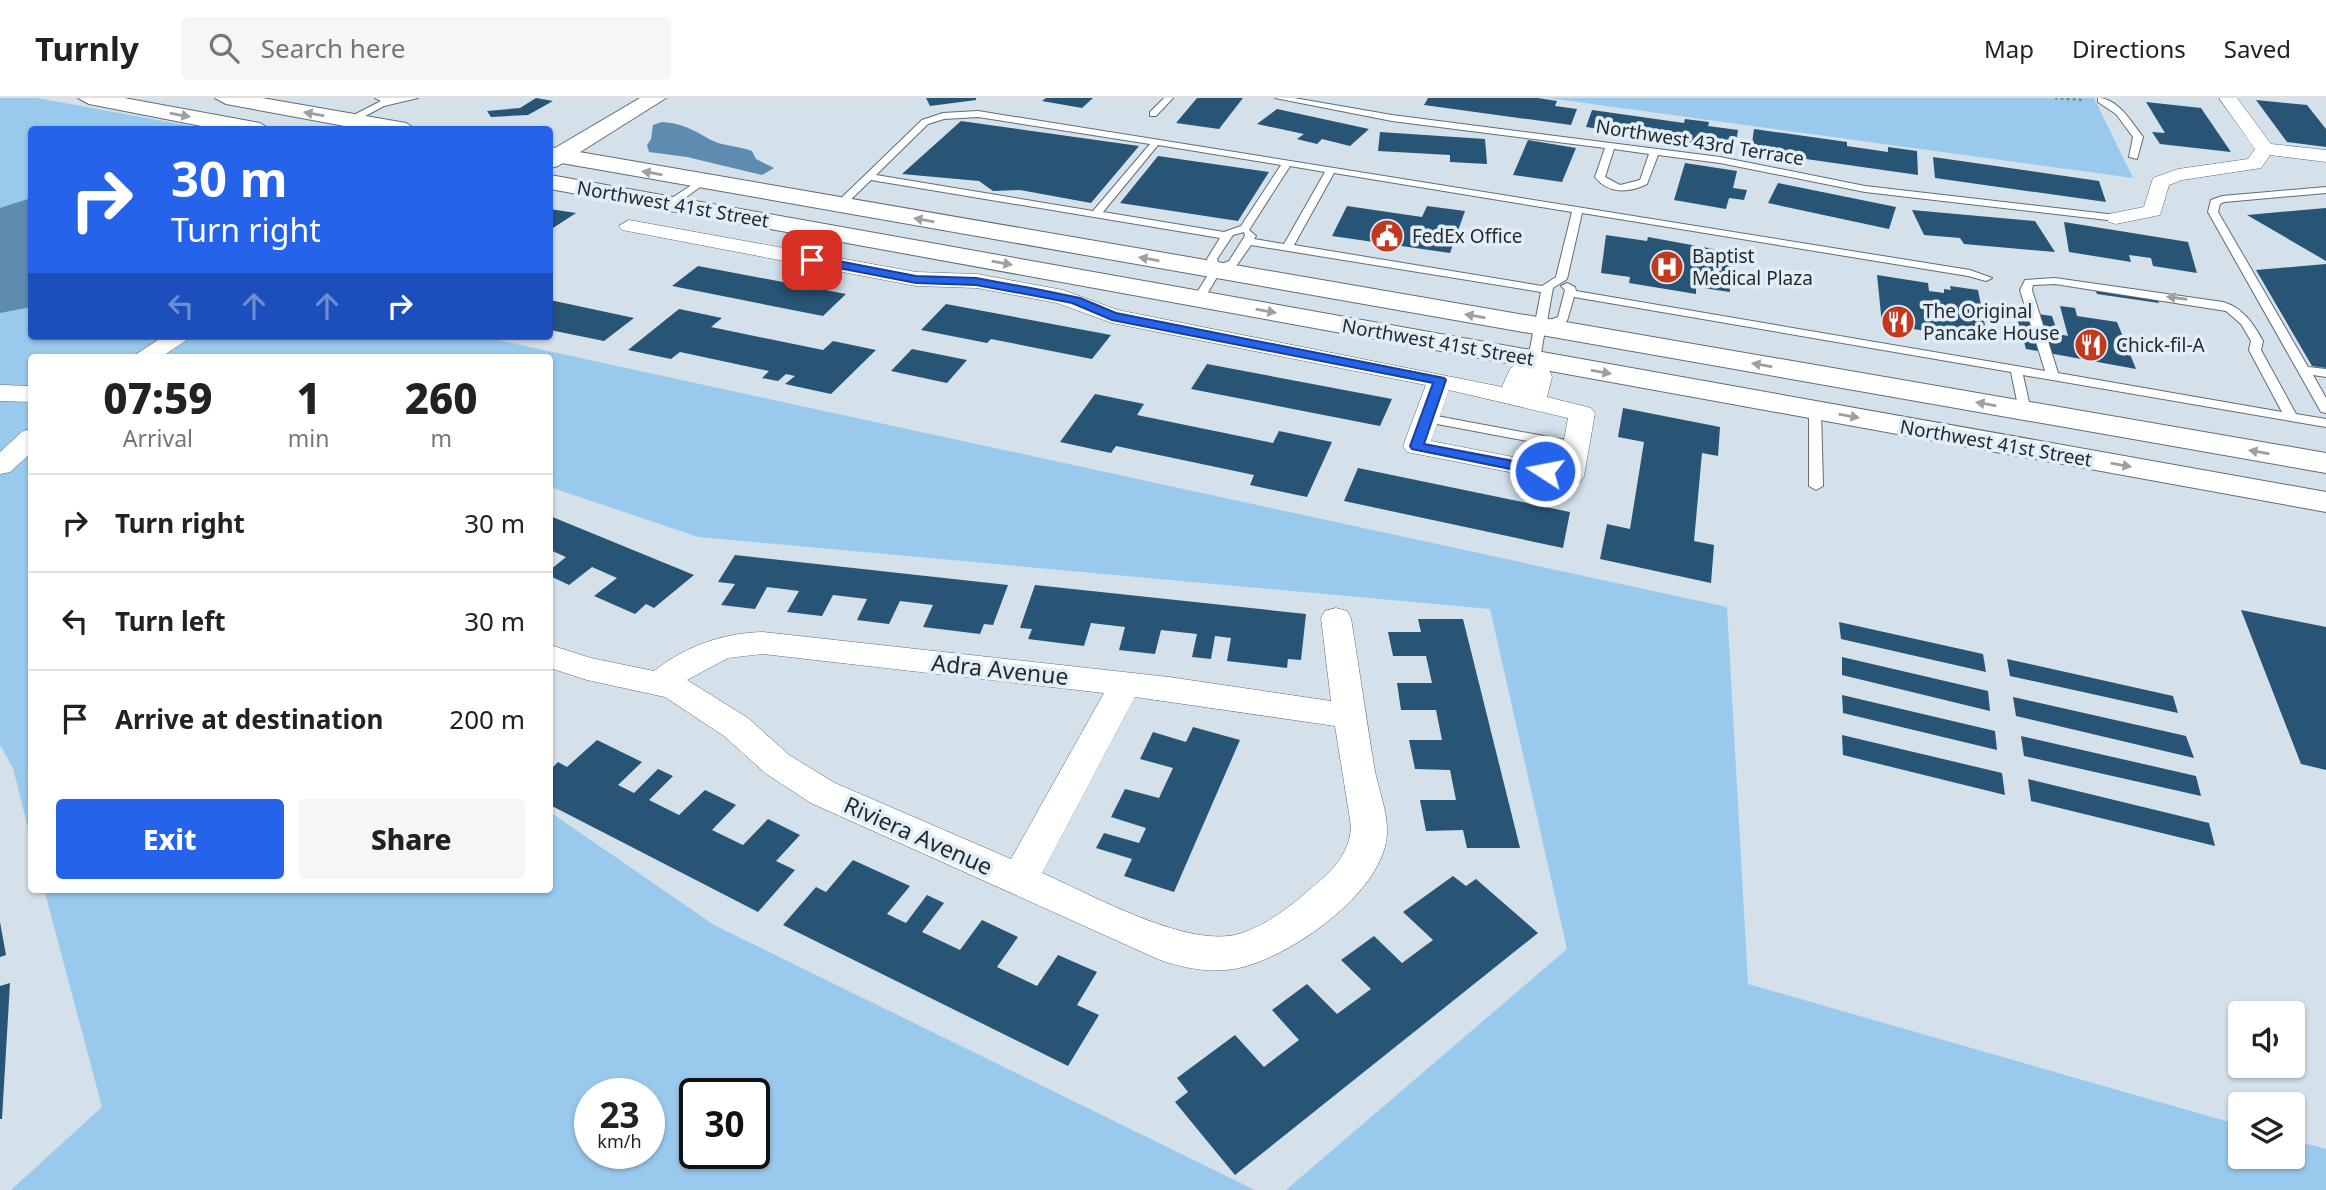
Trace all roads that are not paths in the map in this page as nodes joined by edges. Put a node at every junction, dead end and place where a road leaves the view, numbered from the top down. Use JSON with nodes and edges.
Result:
{"nodes":[{"id":1,"x":89,"y":98,"type":"edge"},
{"id":2,"x":226,"y":98,"type":"edge"},
{"id":3,"x":414,"y":98,"type":"edge"},
{"id":4,"x":622,"y":98,"type":"edge"},
{"id":5,"x":655,"y":98,"type":"edge"},
{"id":6,"x":1169,"y":98,"type":"edge"},
{"id":7,"x":1279,"y":98,"type":"edge"},
{"id":8,"x":2228,"y":98,"type":"edge"},
{"id":9,"x":2101,"y":100,"type":"dead end"},
{"id":10,"x":382,"y":101,"type":"edge"},
{"id":11,"x":1153,"y":114,"type":"dead end"},
{"id":12,"x":351,"y":120,"type":"junction"},
{"id":13,"x":239,"y":126,"type":"edge"},
{"id":14,"x":384,"y":126,"type":"edge"},
{"id":15,"x":1157,"y":141,"type":"junction"},
{"id":16,"x":1611,"y":145,"type":"junction"},
{"id":17,"x":1655,"y":151,"type":"junction"},
{"id":18,"x":553,"y":152,"type":"edge"},
{"id":19,"x":553,"y":152,"type":"edge"},
{"id":20,"x":553,"y":153,"type":"edge"},
{"id":21,"x":2326,"y":156,"type":"edge"},
{"id":22,"x":2134,"y":157,"type":"dead end"},
{"id":23,"x":2259,"y":157,"type":"junction"},
{"id":24,"x":1287,"y":163,"type":"junction"},
{"id":25,"x":1331,"y":170,"type":"junction"},
{"id":26,"x":867,"y":176,"type":"junction"},
{"id":27,"x":702,"y":181,"type":"junction"},
{"id":28,"x":553,"y":183,"type":"edge"},
{"id":29,"x":2326,"y":190,"type":"edge"},
{"id":30,"x":670,"y":204,"type":"junction"},
{"id":31,"x":839,"y":205,"type":"junction"},
{"id":32,"x":1577,"y":211,"type":"junction"},
{"id":33,"x":1096,"y":214,"type":"junction"},
{"id":34,"x":2116,"y":218,"type":"joint"},
{"id":35,"x":1245,"y":228,"type":"junction"},
{"id":36,"x":1227,"y":236,"type":"junction"},
{"id":37,"x":1248,"y":241,"type":"junction"},
{"id":38,"x":1287,"y":248,"type":"junction"},
{"id":39,"x":1216,"y":270,"type":"junction"},
{"id":40,"x":1986,"y":278,"type":"dead end"},
{"id":41,"x":1560,"y":279,"type":"junction"},
{"id":42,"x":1546,"y":290,"type":"junction"},
{"id":43,"x":1570,"y":293,"type":"junction"},
{"id":44,"x":1199,"y":299,"type":"junction"},
{"id":45,"x":1543,"y":327,"type":"junction"},
{"id":46,"x":1174,"y":328,"type":"junction"},
{"id":47,"x":174,"y":340,"type":"edge"},
{"id":48,"x":149,"y":354,"type":"edge"},
{"id":49,"x":1534,"y":359,"type":"junction"},
{"id":50,"x":2015,"y":369,"type":"junction"},
{"id":51,"x":2302,"y":370,"type":"junction"},
{"id":52,"x":2326,"y":373,"type":"edge"},
{"id":53,"x":2053,"y":377,"type":"junction"},
{"id":54,"x":1440,"y":380,"type":"junction"},
{"id":55,"x":0,"y":393,"type":"edge"},
{"id":56,"x":28,"y":394,"type":"edge"},
{"id":57,"x":1521,"y":402,"type":"junction"},
{"id":58,"x":2326,"y":409,"type":"edge"},
{"id":59,"x":1815,"y":410,"type":"junction"},
{"id":60,"x":2025,"y":411,"type":"junction"},
{"id":61,"x":2291,"y":417,"type":"junction"},
{"id":62,"x":2326,"y":423,"type":"edge"},
{"id":63,"x":28,"y":441,"type":"edge"},
{"id":64,"x":2326,"y":463,"type":"edge"},
{"id":65,"x":0,"y":466,"type":"edge"},
{"id":66,"x":1816,"y":486,"type":"dead end"},
{"id":67,"x":2326,"y":502,"type":"edge"},
{"id":68,"x":1336,"y":618,"type":"dead end"},
{"id":69,"x":553,"y":657,"type":"edge"},
{"id":70,"x":660,"y":684,"type":"junction"},
{"id":71,"x":1125,"y":684,"type":"junction"},
{"id":72,"x":1350,"y":716,"type":"junction"},
{"id":73,"x":1018,"y":880,"type":"junction"}],
"edges":[{"from":1,"to":13,"type":"main road","one_way":true},
{"from":12,"to":2,"type":"main road","one_way":true},
{"from":3,"to":10,"type":"lane"},
{"from":4,"to":18,"type":"main road"},
{"from":5,"to":19,"type":"main road"},
{"from":6,"to":11,"type":"lane"},
{"from":7,"to":16,"type":"lane","name":"Northwest 43rd Terrace"},
{"from":8,"to":23,"type":"street"},
{"from":9,"to":22,"type":"lane"},
{"from":10,"to":12,"type":"lane"},
{"from":12,"to":14,"type":"main road"},
{"from":15,"to":24,"type":"lane"},
{"from":15,"to":26,"type":"lane"},
{"from":15,"to":33,"type":"lane"},
{"from":16,"to":17,"type":"lane","name":"Northwest 43rd Terrace"},
{"from":16,"to":17,"type":"lane"},
{"from":17,"to":34,"type":"lane","name":"Northwest 43rd Terrace"},
{"from":27,"to":20,"type":"main road","name":"Northwest 41st Street","one_way":true},
{"from":21,"to":23,"type":"street"},
{"from":23,"to":34,"type":"street"},
{"from":24,"to":25,"type":"lane"},
{"from":24,"to":35,"type":"lane"},
{"from":25,"to":32,"type":"lane"},
{"from":25,"to":38,"type":"lane"},
{"from":26,"to":31,"type":"lane"},
{"from":26,"to":33,"type":"lane"},
{"from":27,"to":30,"type":"lane"},
{"from":27,"to":31,"type":"main road","name":"Northwest 41st Street"},
{"from":28,"to":30,"type":"main road","name":"Northwest 41st Street"},
{"from":29,"to":51,"type":"lane"},
{"from":30,"to":44,"type":"main road","name":"Northwest 41st Street","one_way":true},
{"from":30,"to":46,"type":"street"},
{"from":39,"to":31,"type":"main road","name":"Northwest 41st Street","one_way":true},
{"from":32,"to":40,"type":"lane"},
{"from":32,"to":41,"type":"lane"},
{"from":33,"to":36,"type":"lane"},
{"from":35,"to":36,"type":"lane"},
{"from":35,"to":37,"type":"lane"},
{"from":36,"to":39,"type":"lane"},
{"from":37,"to":38,"type":"lane"},
{"from":37,"to":39,"type":"lane"},
{"from":38,"to":42,"type":"lane"},
{"from":39,"to":44,"type":"lane"},
{"from":45,"to":39,"type":"main road","name":"Northwest 41st Street","one_way":true},
{"from":41,"to":42,"type":"lane"},
{"from":41,"to":43,"type":"lane"},
{"from":42,"to":45,"type":"lane"},
{"from":43,"to":45,"type":"lane"},
{"from":43,"to":50,"type":"lane"},
{"from":44,"to":46,"type":"street"},
{"from":44,"to":49,"type":"main road","name":"Northwest 41st Street","one_way":true},
{"from":45,"to":49,"type":"lane"},
{"from":60,"to":45,"type":"main road","name":"Northwest 41st Street","one_way":true},
{"from":46,"to":54,"type":"street"},
{"from":47,"to":48,"type":"street"},
{"from":49,"to":57,"type":"street"},
{"from":49,"to":59,"type":"main road","name":"Northwest 41st Street","one_way":true},
{"from":50,"to":53,"type":"lane"},
{"from":50,"to":60,"type":"lane"},
{"from":51,"to":52,"type":"lane"},
{"from":51,"to":58,"type":"lane"},
{"from":53,"to":61,"type":"lane"},
{"from":61,"to":53,"type":"lane","one_way":true},
{"from":54,"to":57,"type":"street"},
{"from":54,"to":57,"type":"street"},
{"from":55,"to":56,"type":"street"},
{"from":59,"to":66,"type":"lane"},
{"from":59,"to":67,"type":"main road","name":"Northwest 41st Street","one_way":true},
{"from":64,"to":60,"type":"main road","name":"Northwest 41st Street","one_way":true},
{"from":61,"to":62,"type":"lane"},
{"from":63,"to":65,"type":"street"},
{"from":68,"to":72,"type":"street"},
{"from":69,"to":70,"type":"street","name":"Riviera Avenue"},
{"from":70,"to":71,"type":"street","name":"Adra Avenue"},
{"from":70,"to":73,"type":"street","name":"Riviera Avenue"},
{"from":71,"to":72,"type":"street","name":"Adra Avenue"},
{"from":71,"to":73,"type":"street"},
{"from":72,"to":73,"type":"street","name":"Riviera Avenue"}]}
